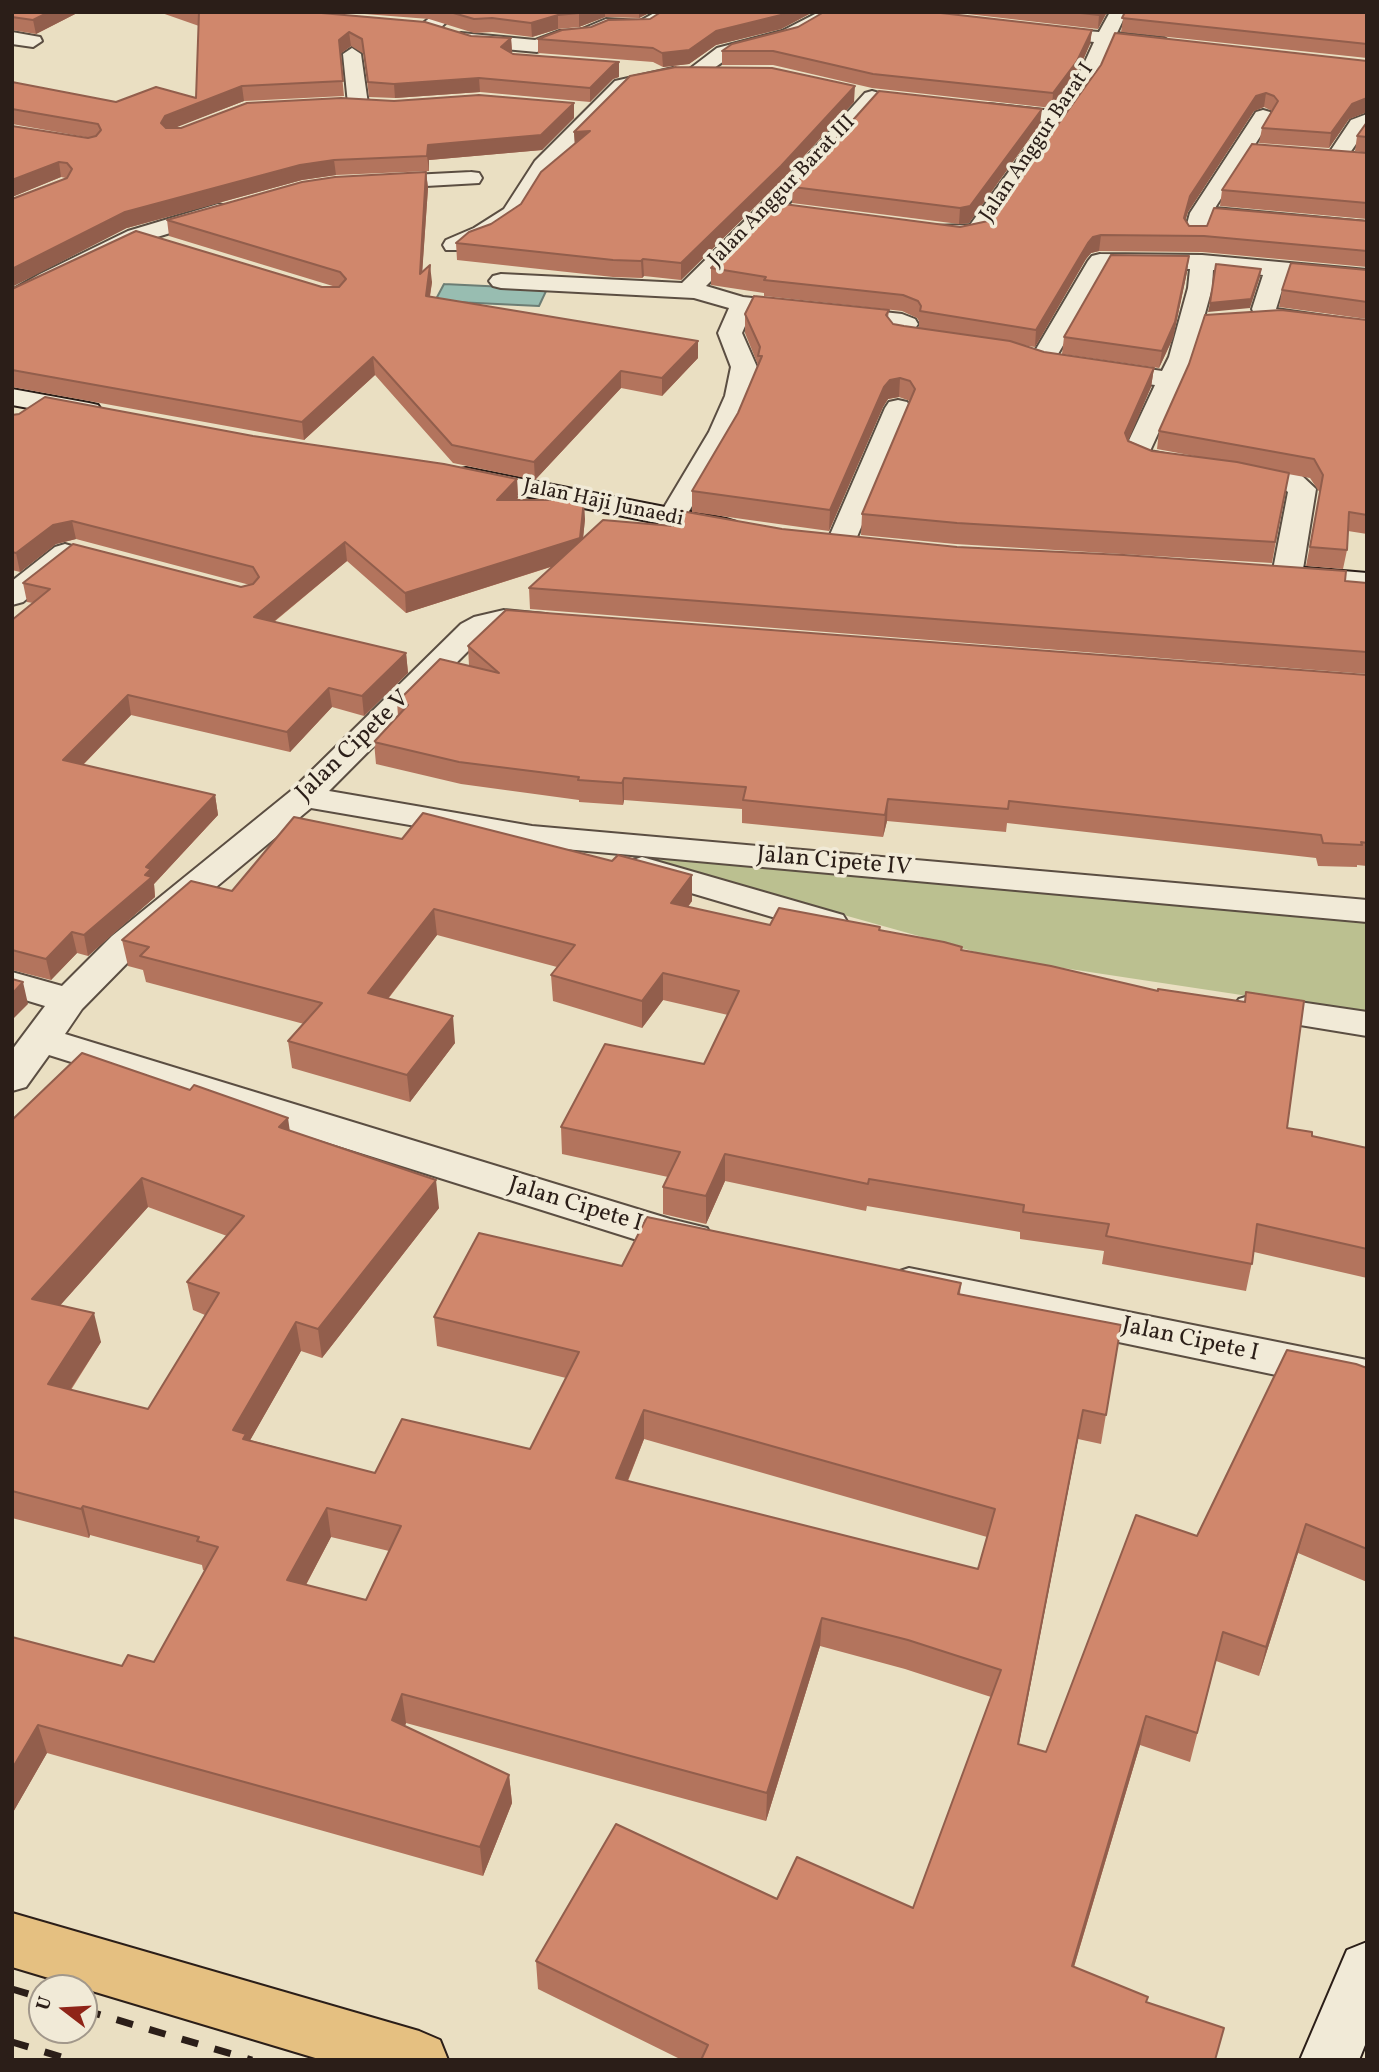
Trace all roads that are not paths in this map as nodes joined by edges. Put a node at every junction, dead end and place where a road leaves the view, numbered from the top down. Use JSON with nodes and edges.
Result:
{"nodes":[{"id":1,"x":448,"y":12,"type":"edge"},
{"id":2,"x":611,"y":12,"type":"edge"},
{"id":3,"x":670,"y":12,"type":"edge"},
{"id":4,"x":833,"y":12,"type":"edge"},
{"id":5,"x":1117,"y":12,"type":"edge"},
{"id":6,"x":1027,"y":30,"type":"edge"},
{"id":7,"x":1106,"y":37,"type":"junction"},
{"id":8,"x":12,"y":38,"type":"edge"},
{"id":9,"x":33,"y":41,"type":"edge"},
{"id":10,"x":503,"y":42,"type":"junction"},
{"id":11,"x":1188,"y":47,"type":"edge"},
{"id":12,"x":352,"y":54,"type":"edge"},
{"id":13,"x":472,"y":57,"type":"edge"},
{"id":14,"x":552,"y":63,"type":"edge"},
{"id":15,"x":616,"y":68,"type":"edge"},
{"id":16,"x":685,"y":74,"type":"junction"},
{"id":17,"x":721,"y":74,"type":"edge"},
{"id":18,"x":848,"y":90,"type":"edge"},
{"id":19,"x":358,"y":105,"type":"edge"},
{"id":20,"x":966,"y":107,"type":"edge"},
{"id":21,"x":570,"y":108,"type":"edge"},
{"id":22,"x":596,"y":111,"type":"junction"},
{"id":23,"x":1263,"y":116,"type":"edge"},
{"id":24,"x":1060,"y":118,"type":"junction"},
{"id":25,"x":1367,"y":120,"type":"edge"},
{"id":26,"x":1242,"y":150,"type":"junction"},
{"id":27,"x":1269,"y":153,"type":"edge"},
{"id":28,"x":1309,"y":156,"type":"edge"},
{"id":29,"x":471,"y":178,"type":"dead end"},
{"id":30,"x":350,"y":184,"type":"edge"},
{"id":31,"x":244,"y":204,"type":"edge"},
{"id":32,"x":769,"y":209,"type":"junction"},
{"id":33,"x":797,"y":212,"type":"edge"},
{"id":34,"x":1201,"y":213,"type":"junction"},
{"id":35,"x":918,"y":228,"type":"edge"},
{"id":36,"x":1367,"y":229,"type":"edge"},
{"id":37,"x":136,"y":236,"type":"junction"},
{"id":38,"x":454,"y":245,"type":"edge"},
{"id":39,"x":175,"y":248,"type":"edge"},
{"id":40,"x":1198,"y":251,"type":"junction"},
{"id":41,"x":1277,"y":267,"type":"junction"},
{"id":42,"x":12,"y":270,"type":"edge"},
{"id":43,"x":1367,"y":277,"type":"edge"},
{"id":44,"x":48,"y":279,"type":"junction"},
{"id":45,"x":501,"y":281,"type":"dead end"},
{"id":46,"x":695,"y":288,"type":"junction"},
{"id":47,"x":12,"y":300,"type":"edge"},
{"id":48,"x":743,"y":304,"type":"junction"},
{"id":49,"x":1276,"y":317,"type":"junction"},
{"id":50,"x":1215,"y":321,"type":"junction"},
{"id":51,"x":1367,"y":329,"type":"edge"},
{"id":52,"x":968,"y":345,"type":"edge"},
{"id":53,"x":1171,"y":380,"type":"junction"},
{"id":54,"x":898,"y":408,"type":"dead end"},
{"id":55,"x":13,"y":410,"type":"edge"},
{"id":56,"x":110,"y":415,"type":"edge"},
{"id":57,"x":446,"y":472,"type":"edge"},
{"id":58,"x":671,"y":519,"type":"junction"},
{"id":59,"x":758,"y":534,"type":"edge"},
{"id":60,"x":841,"y":544,"type":"edge"},
{"id":61,"x":96,"y":555,"type":"edge"},
{"id":62,"x":1367,"y":582,"type":"edge"},
{"id":63,"x":12,"y":596,"type":"edge"},
{"id":64,"x":574,"y":625,"type":"edge"},
{"id":65,"x":304,"y":797,"type":"junction"},
{"id":66,"x":533,"y":836,"type":"junction"},
{"id":67,"x":1367,"y":911,"type":"edge"},
{"id":68,"x":863,"y":932,"type":"edge"},
{"id":69,"x":12,"y":984,"type":"edge"},
{"id":70,"x":69,"y":1001,"type":"junction"},
{"id":71,"x":1216,"y":1001,"type":"edge"},
{"id":72,"x":1367,"y":1024,"type":"edge"},
{"id":73,"x":42,"y":1040,"type":"junction"},
{"id":74,"x":12,"y":1078,"type":"edge"},
{"id":75,"x":723,"y":1246,"type":"edge"},
{"id":76,"x":874,"y":1276,"type":"edge"},
{"id":77,"x":1367,"y":1377,"type":"edge"},
{"id":78,"x":12,"y":1940,"type":"edge"},
{"id":79,"x":1367,"y":1969,"type":"edge"},
{"id":80,"x":419,"y":2060,"type":"edge"},
{"id":81,"x":1329,"y":2060,"type":"edge"}],
"edges":[{"from":1,"to":10,"type":"street"},
{"from":2,"to":10,"type":"street"},
{"from":3,"to":10,"type":"street"},
{"from":4,"to":16,"type":"street"},
{"from":5,"to":7,"type":"street","name":"Jalan Anggur Barat I"},
{"from":6,"to":7,"type":"street"},
{"from":7,"to":11,"type":"street"},
{"from":7,"to":24,"type":"street","name":"Jalan Anggur Barat I"},
{"from":8,"to":9,"type":"street"},
{"from":12,"to":19,"type":"street"},
{"from":13,"to":14,"type":"street"},
{"from":15,"to":16,"type":"street"},
{"from":16,"to":17,"type":"street"},
{"from":16,"to":22,"type":"street"},
{"from":18,"to":32,"type":"street","name":"Jalan Anggur Barat III"},
{"from":20,"to":24,"type":"street"},
{"from":21,"to":22,"type":"street"},
{"from":22,"to":38,"type":"street"},
{"from":23,"to":26,"type":"street"},
{"from":24,"to":35,"type":"street","name":"Jalan Anggur Barat I"},
{"from":25,"to":28,"type":"street"},
{"from":26,"to":27,"type":"street"},
{"from":26,"to":34,"type":"street"},
{"from":29,"to":30,"type":"street"},
{"from":31,"to":37,"type":"street"},
{"from":32,"to":33,"type":"street"},
{"from":32,"to":46,"type":"street","name":"Jalan Anggur Barat III"},
{"from":34,"to":36,"type":"street"},
{"from":34,"to":40,"type":"street"},
{"from":37,"to":39,"type":"street"},
{"from":37,"to":44,"type":"street"},
{"from":40,"to":41,"type":"street"},
{"from":40,"to":50,"type":"street"},
{"from":40,"to":53,"type":"street"},
{"from":41,"to":43,"type":"street"},
{"from":41,"to":49,"type":"street"},
{"from":42,"to":44,"type":"street"},
{"from":44,"to":47,"type":"street"},
{"from":45,"to":46,"type":"street"},
{"from":46,"to":48,"type":"street"},
{"from":48,"to":52,"type":"street"},
{"from":48,"to":58,"type":"street"},
{"from":49,"to":50,"type":"street"},
{"from":49,"to":51,"type":"street"},
{"from":50,"to":53,"type":"street"},
{"from":53,"to":62,"type":"street"},
{"from":54,"to":60,"type":"street"},
{"from":55,"to":56,"type":"street"},
{"from":57,"to":58,"type":"street","name":"Jalan Haji Junaedi"},
{"from":58,"to":59,"type":"street","name":"Jalan Haji Junaedi"},
{"from":61,"to":63,"type":"street"},
{"from":64,"to":65,"type":"street","name":"Jalan Cipete V"},
{"from":65,"to":66,"type":"street","name":"Jalan Cipete IV"},
{"from":65,"to":70,"type":"street","name":"Jalan Cipete V"},
{"from":66,"to":67,"type":"street","name":"Jalan Cipete IV"},
{"from":66,"to":68,"type":"street"},
{"from":69,"to":70,"type":"street"},
{"from":70,"to":73,"type":"street","name":"Jalan Cipete V"},
{"from":71,"to":72,"type":"street"},
{"from":73,"to":74,"type":"street","name":"Jalan Cipete V"},
{"from":73,"to":75,"type":"street","name":"Jalan Cipete I"},
{"from":76,"to":77,"type":"street","name":"Jalan Cipete I"},
{"from":78,"to":80,"type":"main road"},
{"from":79,"to":81,"type":"street"}]}
